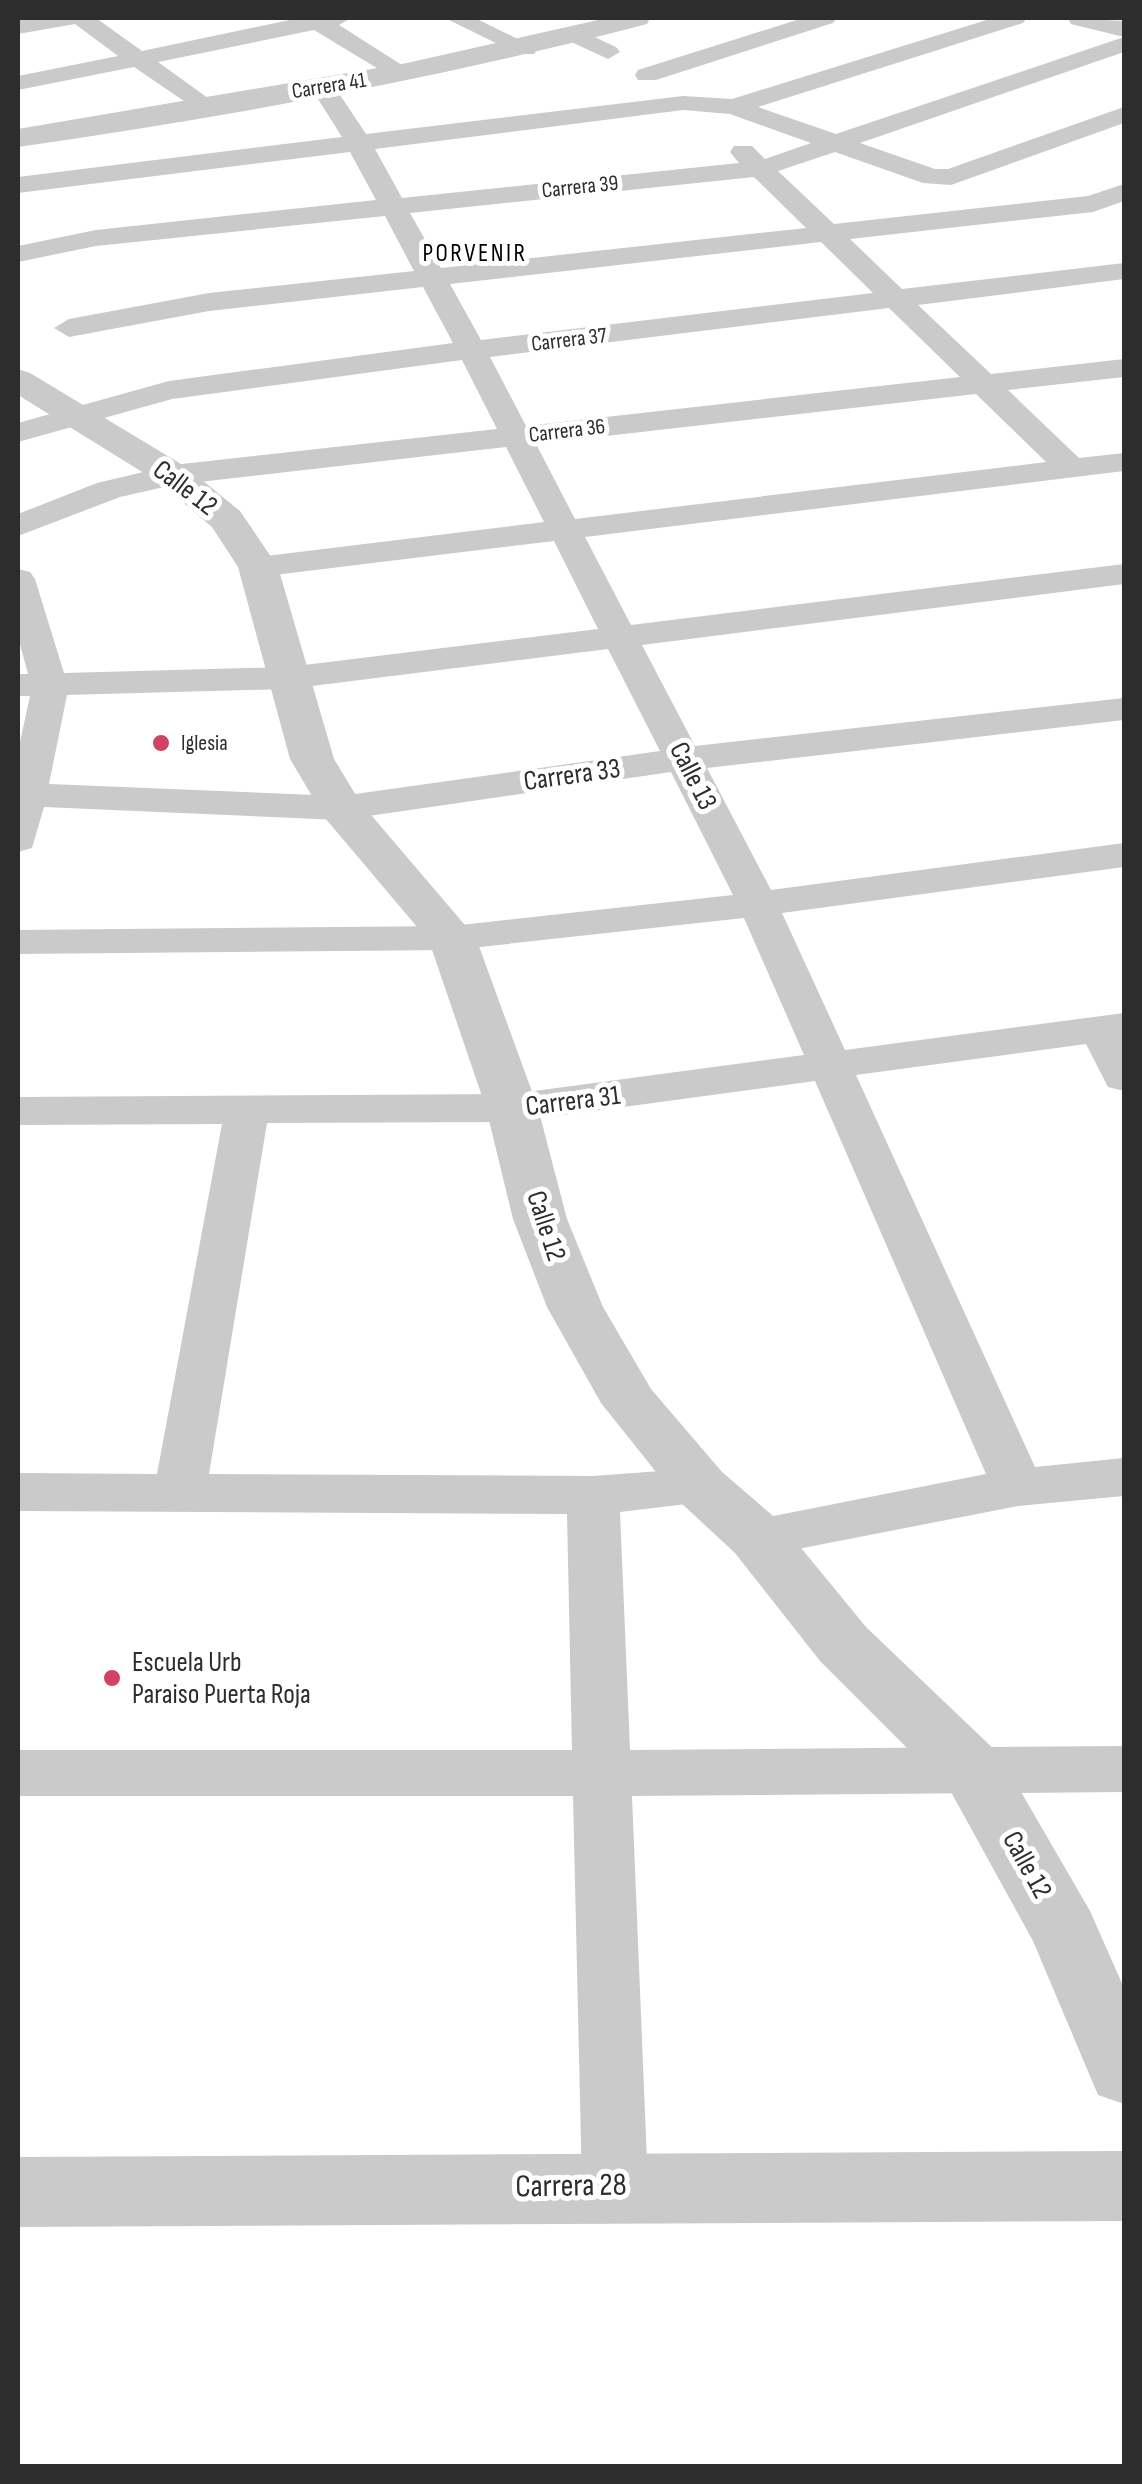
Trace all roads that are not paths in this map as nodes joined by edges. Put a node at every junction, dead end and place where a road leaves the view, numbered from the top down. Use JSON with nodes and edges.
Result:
{"nodes":[{"id":1,"x":69,"y":18,"type":"edge"},
{"id":2,"x":82,"y":18,"type":"edge"},
{"id":3,"x":457,"y":18,"type":"edge"},
{"id":4,"x":636,"y":18,"type":"edge"},
{"id":5,"x":824,"y":18,"type":"edge"},
{"id":6,"x":1015,"y":18,"type":"edge"},
{"id":7,"x":1080,"y":18,"type":"edge"},
{"id":8,"x":1117,"y":18,"type":"edge"},
{"id":9,"x":322,"y":19,"type":"edge"},
{"id":10,"x":1124,"y":19,"type":"edge"},
{"id":11,"x":18,"y":28,"type":"edge"},
{"id":12,"x":1124,"y":28,"type":"edge"},
{"id":13,"x":575,"y":35,"type":"junction"},
{"id":14,"x":1124,"y":44,"type":"edge"},
{"id":15,"x":526,"y":49,"type":"junction"},
{"id":16,"x":608,"y":52,"type":"dead end"},
{"id":17,"x":137,"y":60,"type":"junction"},
{"id":18,"x":404,"y":74,"type":"junction"},
{"id":19,"x":18,"y":83,"type":"edge"},
{"id":20,"x":323,"y":88,"type":"junction"},
{"id":21,"x":683,"y":103,"type":"junction"},
{"id":22,"x":203,"y":106,"type":"junction"},
{"id":23,"x":734,"y":108,"type":"junction"},
{"id":24,"x":1124,"y":115,"type":"edge"},
{"id":25,"x":18,"y":138,"type":"edge"},
{"id":26,"x":830,"y":143,"type":"junction"},
{"id":27,"x":359,"y":144,"type":"junction"},
{"id":28,"x":762,"y":168,"type":"junction"},
{"id":29,"x":969,"y":172,"type":"junction"},
{"id":30,"x":18,"y":185,"type":"edge"},
{"id":31,"x":1124,"y":192,"type":"edge"},
{"id":32,"x":1092,"y":204,"type":"junction"},
{"id":33,"x":391,"y":206,"type":"junction"},
{"id":34,"x":1118,"y":220,"type":"edge"},
{"id":35,"x":827,"y":234,"type":"junction"},
{"id":36,"x":18,"y":254,"type":"edge"},
{"id":37,"x":1124,"y":272,"type":"edge"},
{"id":38,"x":431,"y":274,"type":"junction"},
{"id":39,"x":897,"y":302,"type":"junction"},
{"id":40,"x":69,"y":328,"type":"dead end"},
{"id":41,"x":472,"y":351,"type":"junction"},
{"id":42,"x":1124,"y":368,"type":"edge"},
{"id":43,"x":18,"y":380,"type":"edge"},
{"id":44,"x":984,"y":382,"type":"junction"},
{"id":45,"x":73,"y":416,"type":"junction"},
{"id":46,"x":18,"y":433,"type":"edge"},
{"id":47,"x":518,"y":437,"type":"junction"},
{"id":48,"x":1124,"y":462,"type":"edge"},
{"id":49,"x":1072,"y":468,"type":"junction"},
{"id":50,"x":173,"y":475,"type":"junction"},
{"id":51,"x":18,"y":526,"type":"edge"},
{"id":52,"x":562,"y":531,"type":"junction"},
{"id":53,"x":258,"y":567,"type":"junction"},
{"id":54,"x":1124,"y":574,"type":"edge"},
{"id":55,"x":18,"y":578,"type":"edge"},
{"id":56,"x":620,"y":634,"type":"junction"},
{"id":57,"x":288,"y":678,"type":"junction"},
{"id":58,"x":34,"y":686,"type":"edge"},
{"id":59,"x":1124,"y":709,"type":"edge"},
{"id":60,"x":685,"y":759,"type":"junction"},
{"id":61,"x":24,"y":794,"type":"edge"},
{"id":62,"x":340,"y":808,"type":"junction"},
{"id":63,"x":18,"y":840,"type":"edge"},
{"id":64,"x":1124,"y":855,"type":"edge"},
{"id":65,"x":758,"y":904,"type":"junction"},
{"id":66,"x":452,"y":938,"type":"junction"},
{"id":67,"x":18,"y":942,"type":"edge"},
{"id":68,"x":1113,"y":1027,"type":"edge"},
{"id":69,"x":832,"y":1068,"type":"junction"},
{"id":70,"x":1124,"y":1077,"type":"edge"},
{"id":71,"x":512,"y":1108,"type":"junction"},
{"id":72,"x":18,"y":1111,"type":"edge"},
{"id":73,"x":246,"y":1113,"type":"junction"},
{"id":74,"x":1124,"y":1477,"type":"edge"},
{"id":75,"x":701,"y":1487,"type":"junction"},
{"id":76,"x":1018,"y":1487,"type":"junction"},
{"id":77,"x":18,"y":1492,"type":"edge"},
{"id":78,"x":180,"y":1492,"type":"junction"},
{"id":79,"x":593,"y":1495,"type":"junction"},
{"id":80,"x":758,"y":1537,"type":"junction"},
{"id":81,"x":1124,"y":1768,"type":"edge"},
{"id":82,"x":602,"y":1772,"type":"junction"},
{"id":83,"x":18,"y":1773,"type":"edge"},
{"id":84,"x":975,"y":1773,"type":"junction"},
{"id":85,"x":1124,"y":2072,"type":"edge"},
{"id":86,"x":615,"y":2186,"type":"junction"},
{"id":87,"x":1124,"y":2186,"type":"edge"},
{"id":88,"x":18,"y":2192,"type":"edge"}],
"edges":[{"from":1,"to":11,"type":"street"},
{"from":2,"to":17,"type":"street"},
{"from":3,"to":15,"type":"street"},
{"from":4,"to":13,"type":"street","name":"Carrera 41"},
{"from":5,"to":21,"type":"street"},
{"from":6,"to":23,"type":"street"},
{"from":7,"to":12,"type":"street"},
{"from":8,"to":10,"type":"street"},
{"from":9,"to":17,"type":"street"},
{"from":9,"to":18,"type":"street"},
{"from":13,"to":15,"type":"street","name":"Carrera 41"},
{"from":13,"to":16,"type":"street"},
{"from":14,"to":26,"type":"street","name":"Carrera 39"},
{"from":15,"to":18,"type":"street","name":"Carrera 41"},
{"from":17,"to":19,"type":"street"},
{"from":17,"to":22,"type":"street"},
{"from":18,"to":20,"type":"street","name":"Carrera 41"},
{"from":20,"to":22,"type":"street","name":"Carrera 41"},
{"from":20,"to":27,"type":"street","name":"Calle 13"},
{"from":21,"to":23,"type":"street"},
{"from":21,"to":27,"type":"street"},
{"from":21,"to":28,"type":"street"},
{"from":22,"to":25,"type":"street","name":"Carrera 41"},
{"from":23,"to":26,"type":"street"},
{"from":24,"to":29,"type":"street"},
{"from":26,"to":28,"type":"street","name":"Carrera 39"},
{"from":26,"to":29,"type":"street"},
{"from":27,"to":30,"type":"street"},
{"from":27,"to":33,"type":"street","name":"Calle 13"},
{"from":28,"to":33,"type":"street","name":"Carrera 39"},
{"from":28,"to":35,"type":"street"},
{"from":29,"to":32,"type":"street"},
{"from":31,"to":32,"type":"street"},
{"from":32,"to":34,"type":"street"},
{"from":32,"to":35,"type":"street"},
{"from":33,"to":36,"type":"street","name":"Carrera 39"},
{"from":33,"to":38,"type":"street","name":"Calle 13"},
{"from":35,"to":38,"type":"street"},
{"from":35,"to":39,"type":"street"},
{"from":37,"to":39,"type":"street","name":"Carrera 37"},
{"from":38,"to":40,"type":"street"},
{"from":38,"to":41,"type":"street","name":"Calle 13"},
{"from":39,"to":41,"type":"street","name":"Carrera 37"},
{"from":39,"to":44,"type":"street"},
{"from":41,"to":45,"type":"street","name":"Carrera 37"},
{"from":41,"to":47,"type":"street","name":"Calle 13"},
{"from":42,"to":44,"type":"street","name":"Carrera 36"},
{"from":43,"to":45,"type":"street","name":"Calle 12"},
{"from":44,"to":47,"type":"street","name":"Carrera 36"},
{"from":44,"to":49,"type":"street"},
{"from":45,"to":46,"type":"street","name":"Carrera 37"},
{"from":45,"to":50,"type":"street","name":"Calle 12"},
{"from":47,"to":50,"type":"street","name":"Carrera 36"},
{"from":47,"to":52,"type":"street","name":"Calle 13"},
{"from":48,"to":49,"type":"street"},
{"from":49,"to":52,"type":"street"},
{"from":50,"to":51,"type":"street","name":"Carrera 36"},
{"from":50,"to":53,"type":"street","name":"Calle 12"},
{"from":52,"to":53,"type":"street"},
{"from":52,"to":56,"type":"street","name":"Calle 13"},
{"from":53,"to":57,"type":"street","name":"Calle 12"},
{"from":54,"to":56,"type":"street"},
{"from":55,"to":58,"type":"street"},
{"from":56,"to":57,"type":"street"},
{"from":56,"to":60,"type":"street","name":"Calle 13"},
{"from":57,"to":58,"type":"street"},
{"from":57,"to":62,"type":"street","name":"Calle 12"},
{"from":58,"to":61,"type":"street"},
{"from":59,"to":60,"type":"street","name":"Carrera 33"},
{"from":60,"to":62,"type":"street","name":"Carrera 33"},
{"from":60,"to":65,"type":"street","name":"Calle 13"},
{"from":61,"to":62,"type":"street","name":"Carrera 33"},
{"from":61,"to":63,"type":"street"},
{"from":62,"to":66,"type":"street","name":"Calle 12"},
{"from":64,"to":65,"type":"street"},
{"from":65,"to":66,"type":"street"},
{"from":65,"to":69,"type":"street","name":"Calle 13"},
{"from":66,"to":67,"type":"street"},
{"from":66,"to":71,"type":"street","name":"Calle 12"},
{"from":68,"to":69,"type":"street","name":"Carrera 31"},
{"from":68,"to":70,"type":"street"},
{"from":69,"to":71,"type":"street","name":"Carrera 31"},
{"from":69,"to":76,"type":"street","name":"Calle 13"},
{"from":71,"to":73,"type":"street","name":"Carrera 31"},
{"from":71,"to":75,"type":"street","name":"Calle 12"},
{"from":72,"to":73,"type":"street","name":"Carrera 31"},
{"from":73,"to":78,"type":"street"},
{"from":74,"to":76,"type":"street"},
{"from":75,"to":79,"type":"street"},
{"from":75,"to":80,"type":"street","name":"Calle 12"},
{"from":76,"to":80,"type":"street"},
{"from":77,"to":78,"type":"street"},
{"from":78,"to":79,"type":"street"},
{"from":79,"to":82,"type":"street"},
{"from":80,"to":84,"type":"street","name":"Calle 12"},
{"from":81,"to":84,"type":"street"},
{"from":82,"to":83,"type":"street"},
{"from":82,"to":84,"type":"street"},
{"from":82,"to":86,"type":"street"},
{"from":84,"to":85,"type":"street","name":"Calle 12"},
{"from":86,"to":87,"type":"street","name":"Carrera 28"},
{"from":86,"to":88,"type":"street","name":"Carrera 28"}]}
